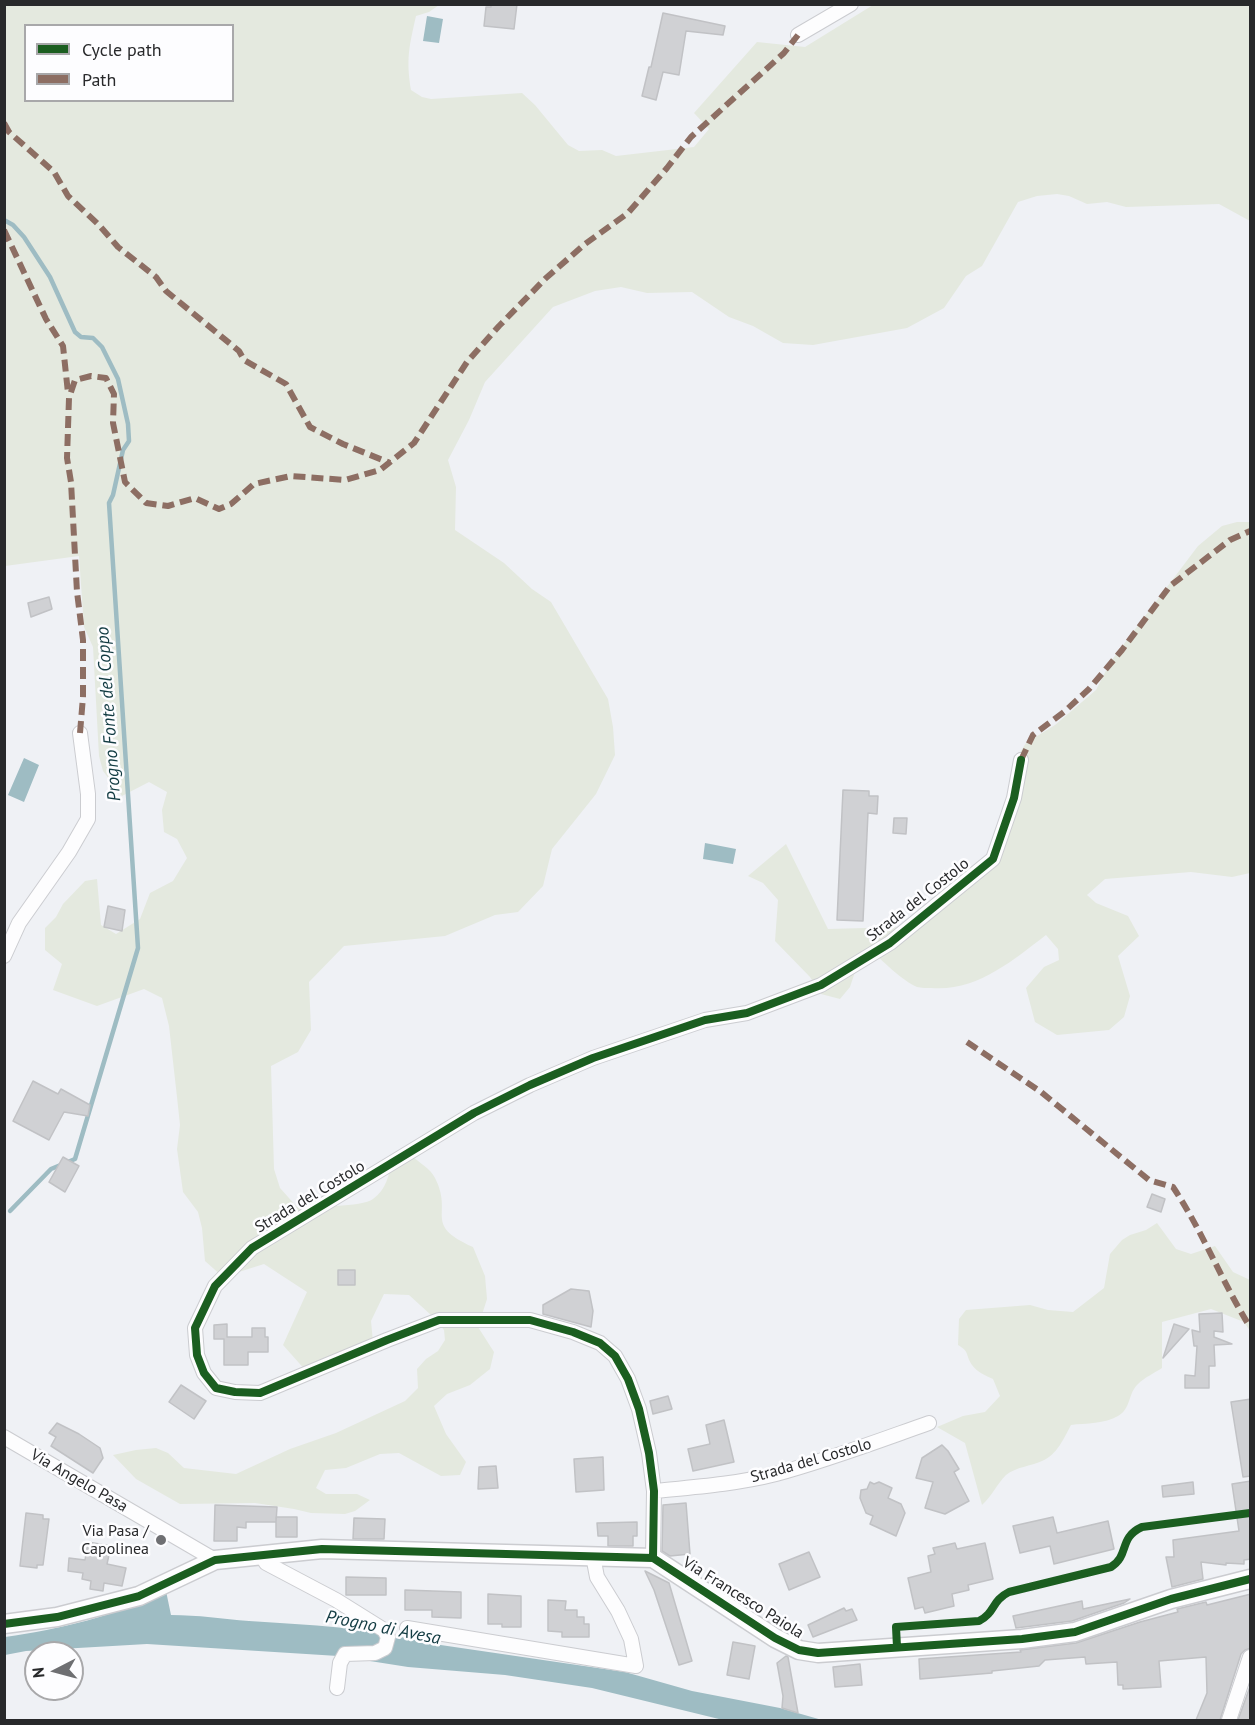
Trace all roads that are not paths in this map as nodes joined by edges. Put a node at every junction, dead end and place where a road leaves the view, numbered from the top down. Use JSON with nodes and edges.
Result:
{"nodes":[{"id":1,"x":851,"y":4,"type":"edge"},
{"id":2,"x":798,"y":35,"type":"dead end"},
{"id":3,"x":80,"y":733,"type":"dead end"},
{"id":4,"x":1021,"y":760,"type":"dead end"},
{"id":5,"x":4,"y":956,"type":"edge"},
{"id":6,"x":929,"y":1423,"type":"dead end"},
{"id":7,"x":4,"y":1437,"type":"edge"},
{"id":8,"x":654,"y":1491,"type":"junction"},
{"id":9,"x":262,"y":1556,"type":"junction"},
{"id":10,"x":593,"y":1556,"type":"junction"},
{"id":11,"x":653,"y":1558,"type":"junction"},
{"id":12,"x":215,"y":1560,"type":"junction"},
{"id":13,"x":1251,"y":1579,"type":"edge"},
{"id":14,"x":4,"y":1624,"type":"edge"},
{"id":15,"x":407,"y":1628,"type":"dead end"},
{"id":16,"x":1251,"y":1657,"type":"edge"},
{"id":17,"x":338,"y":1688,"type":"dead end"},
{"id":18,"x":1229,"y":1720,"type":"edge"}],
"edges":[{"from":1,"to":2,"type":"street"},
{"from":3,"to":5,"type":"street"},
{"from":4,"to":8,"type":"street","name":"Strada del Costolo"},
{"from":6,"to":8,"type":"street","name":"Strada del Costolo"},
{"from":7,"to":12,"type":"street","name":"Via Angelo Pasa"},
{"from":8,"to":11,"type":"street","name":"Strada del Costolo"},
{"from":9,"to":10,"type":"street"},
{"from":9,"to":12,"type":"street"},
{"from":9,"to":17,"type":"street"},
{"from":10,"to":11,"type":"street"},
{"from":10,"to":15,"type":"street"},
{"from":11,"to":13,"type":"street","name":"Via Francesco Paiola"},
{"from":12,"to":14,"type":"street"},
{"from":16,"to":18,"type":"street"}]}
